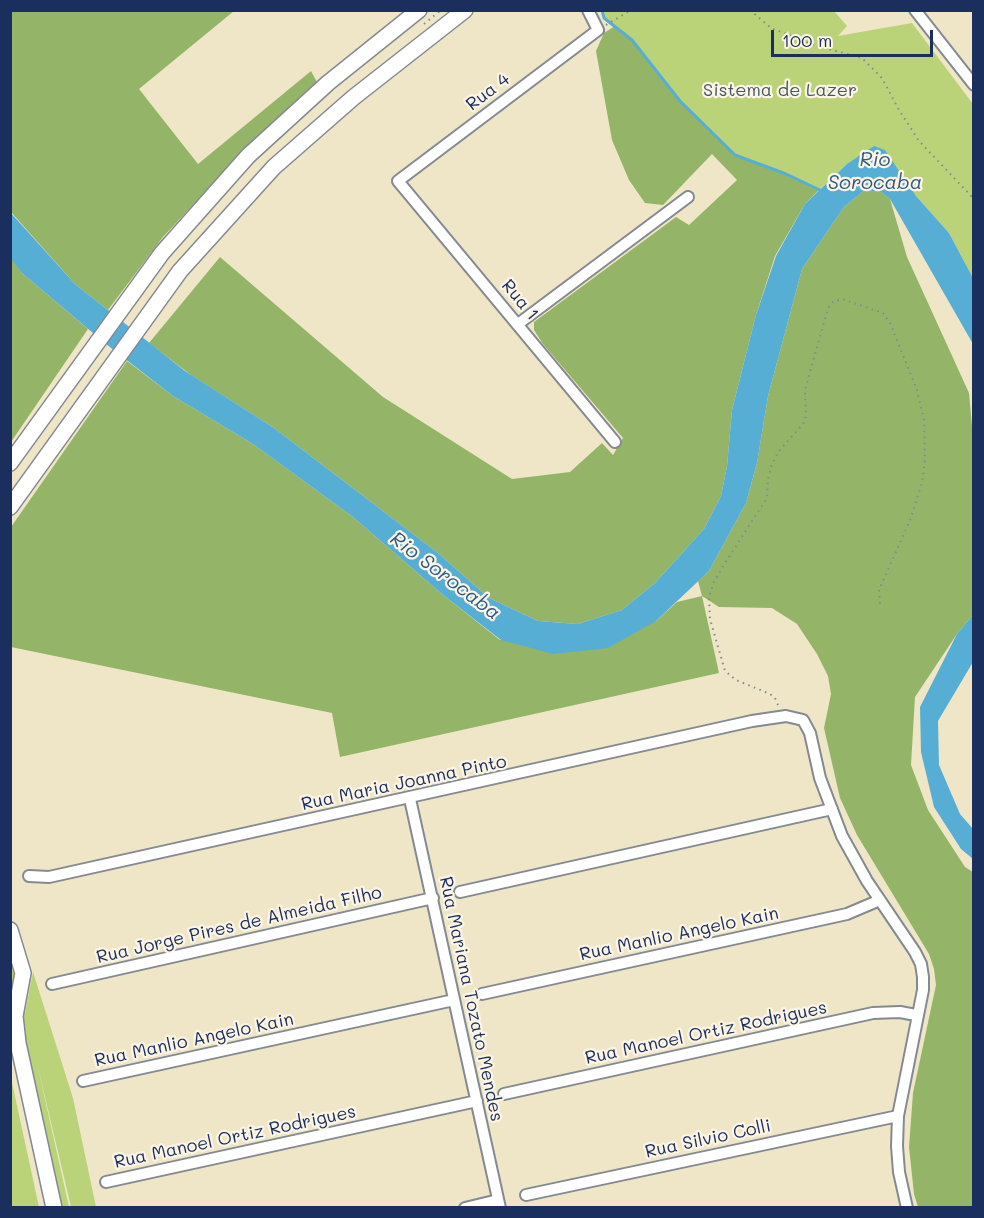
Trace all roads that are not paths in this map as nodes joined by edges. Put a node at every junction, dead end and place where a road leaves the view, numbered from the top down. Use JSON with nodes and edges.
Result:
{"nodes":[{"id":1,"x":419,"y":10,"type":"edge"},
{"id":2,"x":465,"y":10,"type":"edge"},
{"id":3,"x":588,"y":10,"type":"edge"},
{"id":4,"x":915,"y":10,"type":"edge"},
{"id":5,"x":957,"y":64,"type":"junction"},
{"id":6,"x":974,"y":66,"type":"edge"},
{"id":7,"x":974,"y":85,"type":"edge"},
{"id":8,"x":398,"y":181,"type":"joint"},
{"id":9,"x":688,"y":197,"type":"dead end"},
{"id":10,"x":518,"y":324,"type":"junction"},
{"id":11,"x":615,"y":442,"type":"dead end"},
{"id":12,"x":10,"y":463,"type":"edge"},
{"id":13,"x":10,"y":507,"type":"edge"},
{"id":14,"x":410,"y":799,"type":"junction"},
{"id":15,"x":832,"y":809,"type":"junction"},
{"id":16,"x":29,"y":876,"type":"dead end"},
{"id":17,"x":460,"y":892,"type":"dead end"},
{"id":18,"x":433,"y":898,"type":"junction"},
{"id":19,"x":880,"y":900,"type":"junction"},
{"id":20,"x":10,"y":930,"type":"edge"},
{"id":21,"x":52,"y":984,"type":"dead end"},
{"id":22,"x":482,"y":994,"type":"dead end"},
{"id":23,"x":454,"y":1000,"type":"junction"},
{"id":24,"x":13,"y":1010,"type":"edge"},
{"id":25,"x":916,"y":1015,"type":"junction"},
{"id":26,"x":83,"y":1081,"type":"dead end"},
{"id":27,"x":504,"y":1094,"type":"dead end"},
{"id":28,"x":477,"y":1101,"type":"junction"},
{"id":29,"x":898,"y":1116,"type":"junction"},
{"id":30,"x":106,"y":1182,"type":"dead end"},
{"id":31,"x":526,"y":1195,"type":"dead end"},
{"id":32,"x":499,"y":1204,"type":"edge"},
{"id":33,"x":54,"y":1208,"type":"edge"},
{"id":34,"x":465,"y":1208,"type":"edge"},
{"id":35,"x":907,"y":1208,"type":"edge"}],
"edges":[{"from":1,"to":12,"type":"main road"},
{"from":2,"to":13,"type":"main road"},
{"from":3,"to":8,"type":"street","name":"Rua 4"},
{"from":4,"to":5,"type":"street"},
{"from":5,"to":6,"type":"street"},
{"from":5,"to":7,"type":"street"},
{"from":8,"to":10,"type":"street","name":"Rua 1"},
{"from":9,"to":10,"type":"street"},
{"from":10,"to":11,"type":"street","name":"Rua 1"},
{"from":14,"to":15,"type":"street","name":"Rua Maria Joanna Pinto"},
{"from":14,"to":16,"type":"street","name":"Rua Maria Joanna Pinto"},
{"from":14,"to":18,"type":"street","name":"Rua Mariana Tozato Mendes"},
{"from":15,"to":17,"type":"street"},
{"from":15,"to":19,"type":"street"},
{"from":18,"to":21,"type":"street","name":"Rua Jorge Pires de Almeida Filho"},
{"from":18,"to":23,"type":"street","name":"Rua Mariana Tozato Mendes"},
{"from":19,"to":22,"type":"street","name":"Rua Manlio Angelo Kain"},
{"from":19,"to":25,"type":"street"},
{"from":20,"to":24,"type":"main road"},
{"from":23,"to":26,"type":"street","name":"Rua Manlio Angelo Kain"},
{"from":23,"to":28,"type":"street","name":"Rua Mariana Tozato Mendes"},
{"from":24,"to":33,"type":"main road"},
{"from":25,"to":27,"type":"street","name":"Rua Manoel Ortiz Rodrigues"},
{"from":25,"to":29,"type":"street"},
{"from":28,"to":30,"type":"street","name":"Rua Manoel Ortiz Rodrigues"},
{"from":28,"to":32,"type":"street","name":"Rua Mariana Tozato Mendes"},
{"from":29,"to":31,"type":"street","name":"Rua Silvio Colli"},
{"from":29,"to":35,"type":"street"},
{"from":32,"to":34,"type":"street"}]}
